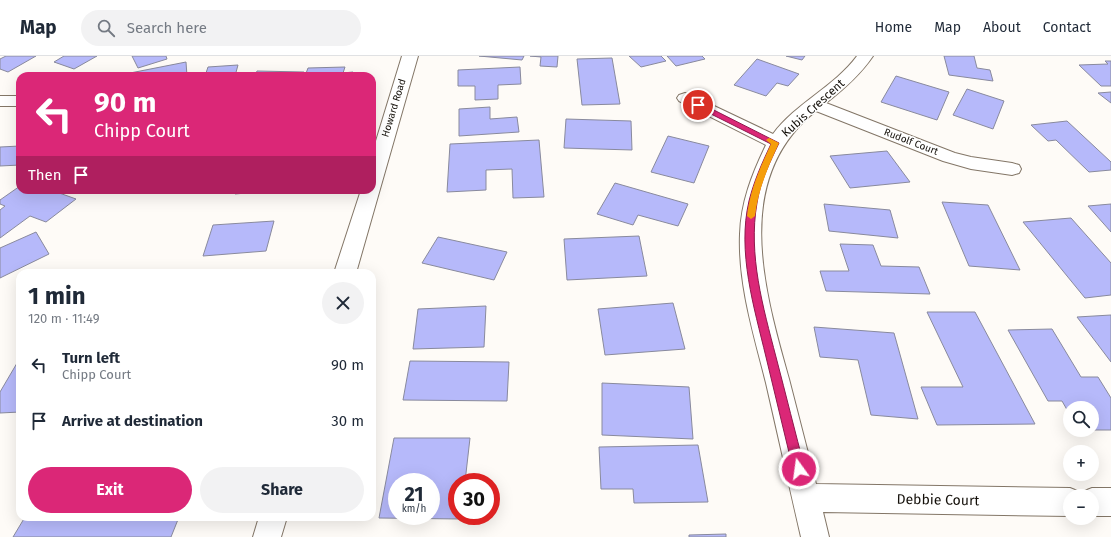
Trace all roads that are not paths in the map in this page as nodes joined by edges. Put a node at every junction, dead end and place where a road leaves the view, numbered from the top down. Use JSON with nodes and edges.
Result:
{"nodes":[{"id":1,"x":410,"y":56,"type":"edge"},
{"id":2,"x":865,"y":56,"type":"edge"},
{"id":3,"x":685,"y":98,"type":"dead end"},
{"id":4,"x":0,"y":101,"type":"edge"},
{"id":5,"x":16,"y":101,"type":"edge"},
{"id":6,"x":814,"y":104,"type":"junction"},
{"id":7,"x":776,"y":143,"type":"junction"},
{"id":8,"x":1012,"y":169,"type":"dead end"},
{"id":9,"x":376,"y":171,"type":"edge"},
{"id":10,"x":369,"y":194,"type":"edge"},
{"id":11,"x":347,"y":269,"type":"edge"},
{"id":12,"x":806,"y":498,"type":"junction"},
{"id":13,"x":1063,"y":502,"type":"edge"},
{"id":14,"x":1099,"y":502,"type":"edge"},
{"id":15,"x":1111,"y":502,"type":"edge"},
{"id":16,"x":272,"y":521,"type":"edge"},
{"id":17,"x":267,"y":537,"type":"edge"},
{"id":18,"x":815,"y":537,"type":"edge"}],
"edges":[{"from":1,"to":9,"type":"street","name":"Howard Road"},
{"from":2,"to":6,"type":"street","name":"Kubis Crescent"},
{"from":3,"to":7,"type":"street"},
{"from":4,"to":5,"type":"street"},
{"from":6,"to":7,"type":"street","name":"Kubis Crescent"},
{"from":6,"to":8,"type":"street","name":"Rudolf Court"},
{"from":7,"to":12,"type":"street","name":"Kubis Crescent"},
{"from":10,"to":11,"type":"street"},
{"from":12,"to":13,"type":"street","name":"Debbie Court"},
{"from":12,"to":18,"type":"street","name":"Kubis Crescent"},
{"from":14,"to":15,"type":"street"},
{"from":16,"to":17,"type":"street"}]}
